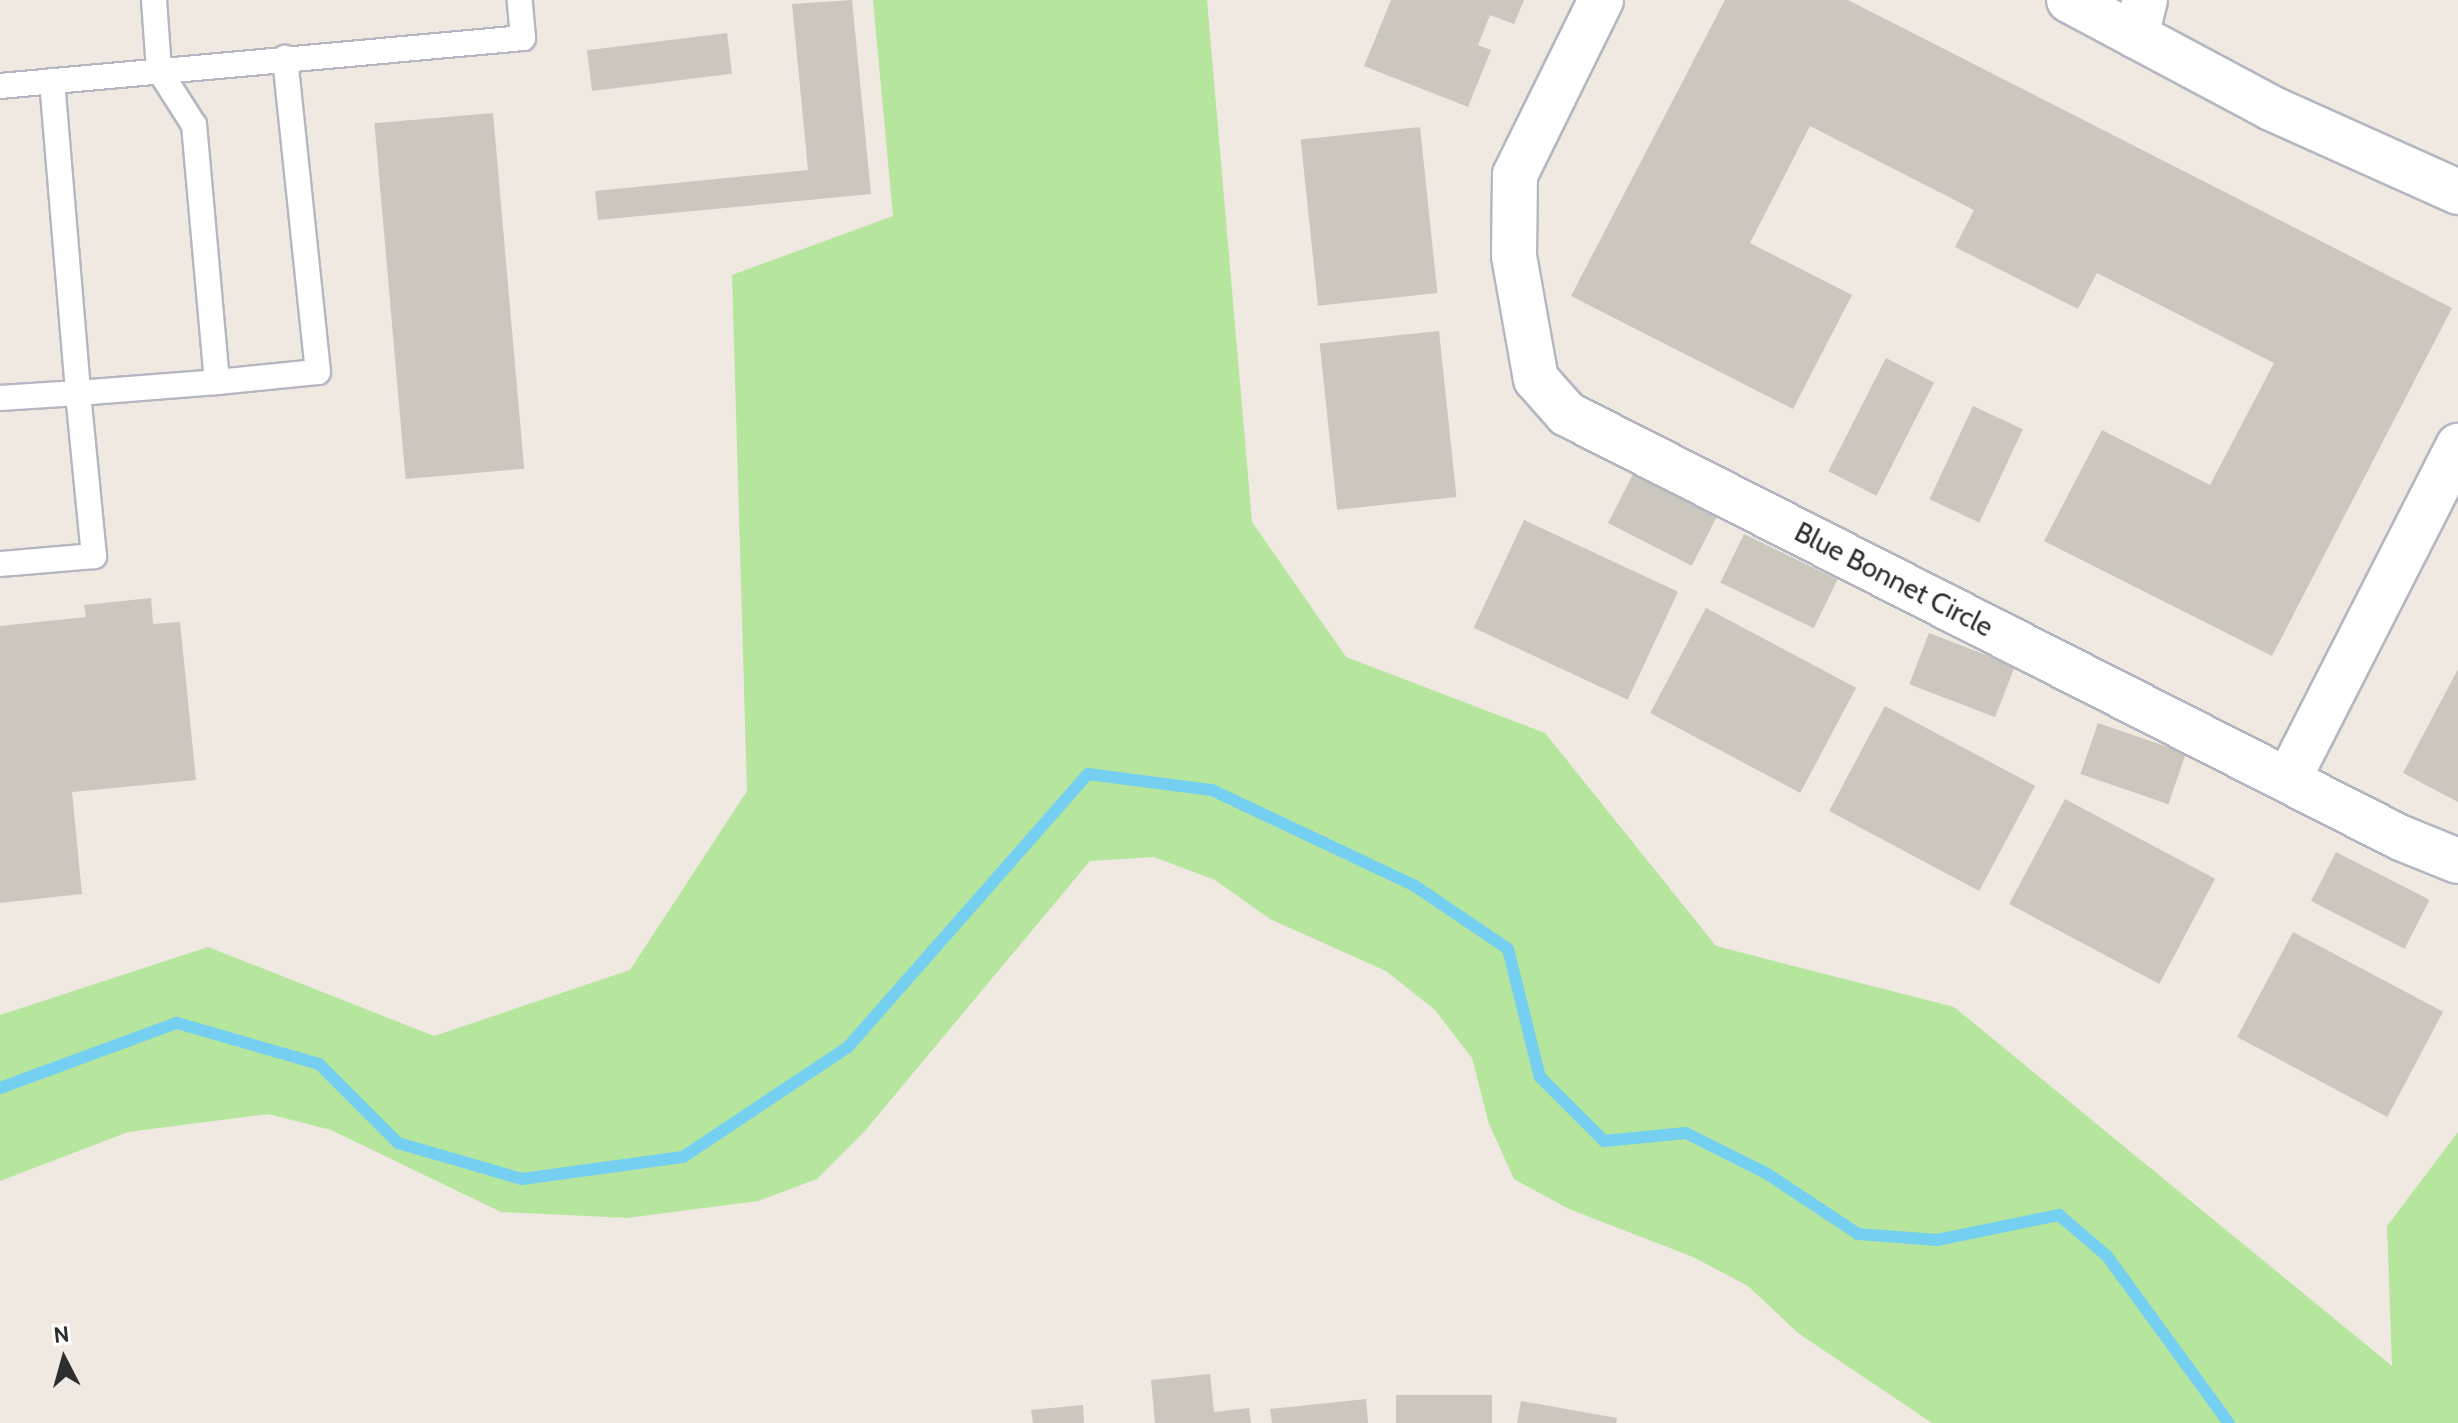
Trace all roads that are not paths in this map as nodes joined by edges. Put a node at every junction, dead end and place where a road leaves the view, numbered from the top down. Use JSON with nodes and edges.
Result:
{"nodes":[{"id":1,"x":154,"y":0,"type":"edge"},
{"id":2,"x":520,"y":0,"type":"edge"},
{"id":3,"x":1601,"y":0,"type":"edge"},
{"id":4,"x":2077,"y":2,"type":"edge"},
{"id":5,"x":2141,"y":18,"type":"edge"},
{"id":6,"x":285,"y":58,"type":"junction"},
{"id":7,"x":159,"y":70,"type":"junction"},
{"id":8,"x":52,"y":81,"type":"junction"},
{"id":9,"x":0,"y":86,"type":"edge"},
{"id":10,"x":2458,"y":192,"type":"edge"},
{"id":11,"x":217,"y":382,"type":"junction"},
{"id":12,"x":78,"y":393,"type":"junction"},
{"id":13,"x":0,"y":398,"type":"edge"},
{"id":14,"x":2458,"y":446,"type":"edge"},
{"id":15,"x":0,"y":564,"type":"edge"},
{"id":16,"x":2289,"y":778,"type":"junction"},
{"id":17,"x":2458,"y":861,"type":"edge"}],
"edges":[{"from":1,"to":7,"type":"lane"},
{"from":2,"to":6,"type":"lane"},
{"from":3,"to":16,"type":"street","name":"Blue Bonnet Circle"},
{"from":4,"to":5,"type":"street"},
{"from":5,"to":10,"type":"street"},
{"from":6,"to":7,"type":"lane"},
{"from":6,"to":11,"type":"lane"},
{"from":7,"to":8,"type":"lane"},
{"from":7,"to":11,"type":"lane"},
{"from":8,"to":9,"type":"lane"},
{"from":8,"to":12,"type":"lane"},
{"from":11,"to":12,"type":"lane"},
{"from":12,"to":13,"type":"lane"},
{"from":12,"to":15,"type":"lane"},
{"from":14,"to":16,"type":"street"},
{"from":16,"to":17,"type":"street","name":"Blue Bonnet Circle"}]}
